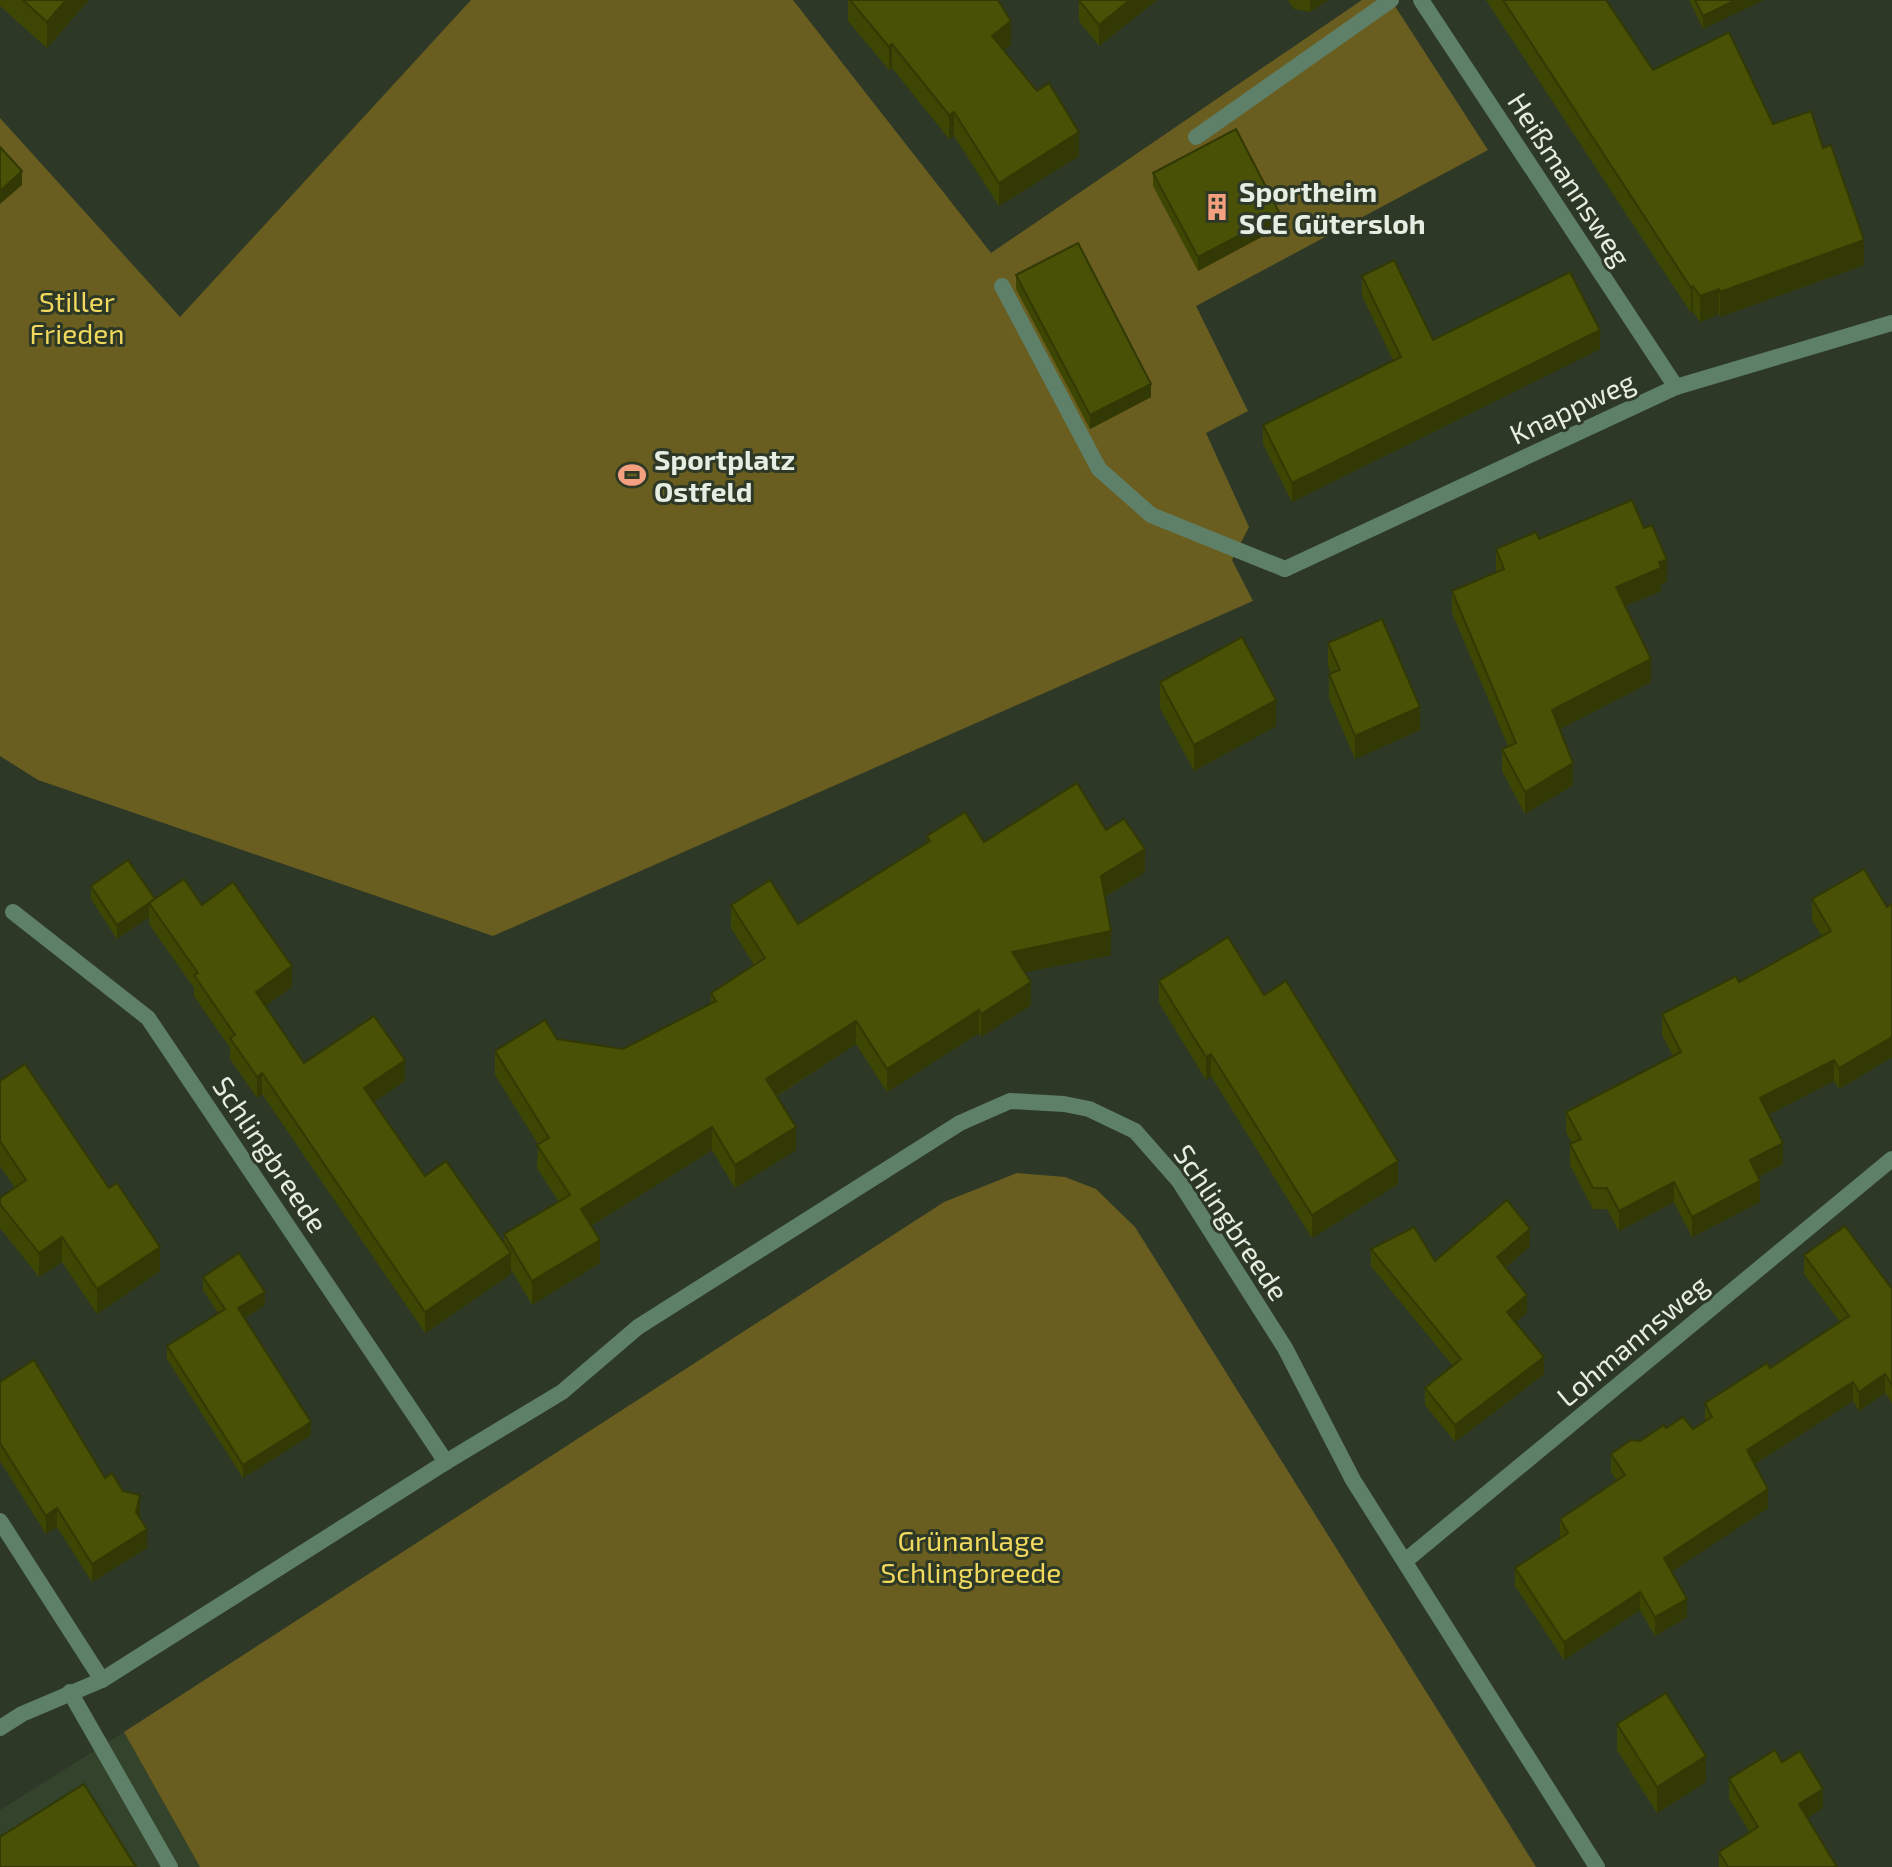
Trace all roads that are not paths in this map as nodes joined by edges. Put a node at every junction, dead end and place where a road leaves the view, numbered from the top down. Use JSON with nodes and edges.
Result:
{"nodes":[{"id":1,"x":1391,"y":0,"type":"edge"},
{"id":2,"x":1421,"y":0,"type":"edge"},
{"id":3,"x":1196,"y":137,"type":"dead end"},
{"id":4,"x":1002,"y":286,"type":"dead end"},
{"id":5,"x":1892,"y":323,"type":"edge"},
{"id":6,"x":1676,"y":387,"type":"junction"},
{"id":7,"x":13,"y":912,"type":"dead end"},
{"id":8,"x":1892,"y":1159,"type":"edge"},
{"id":9,"x":446,"y":1462,"type":"junction"},
{"id":10,"x":0,"y":1521,"type":"edge"},
{"id":11,"x":1405,"y":1561,"type":"junction"},
{"id":12,"x":102,"y":1680,"type":"junction"},
{"id":13,"x":70,"y":1692,"type":"junction"},
{"id":14,"x":0,"y":1728,"type":"edge"},
{"id":15,"x":170,"y":1867,"type":"edge"},
{"id":16,"x":1597,"y":1867,"type":"edge"}],
"edges":[{"from":1,"to":3,"type":"street"},
{"from":2,"to":6,"type":"street","name":"Heißmannsweg"},
{"from":4,"to":6,"type":"street","name":"Knappweg"},
{"from":5,"to":6,"type":"street","name":"Knappweg"},
{"from":7,"to":9,"type":"street","name":"Schlingbreede"},
{"from":8,"to":11,"type":"street","name":"Lohmannsweg"},
{"from":9,"to":11,"type":"street","name":"Schlingbreede"},
{"from":9,"to":12,"type":"street","name":"Schlingbreede"},
{"from":10,"to":12,"type":"street"},
{"from":11,"to":16,"type":"street","name":"Schlingbreede"},
{"from":12,"to":13,"type":"street","name":"Schlingbreede"},
{"from":13,"to":14,"type":"street","name":"Schlingbreede"},
{"from":13,"to":15,"type":"street"}]}
